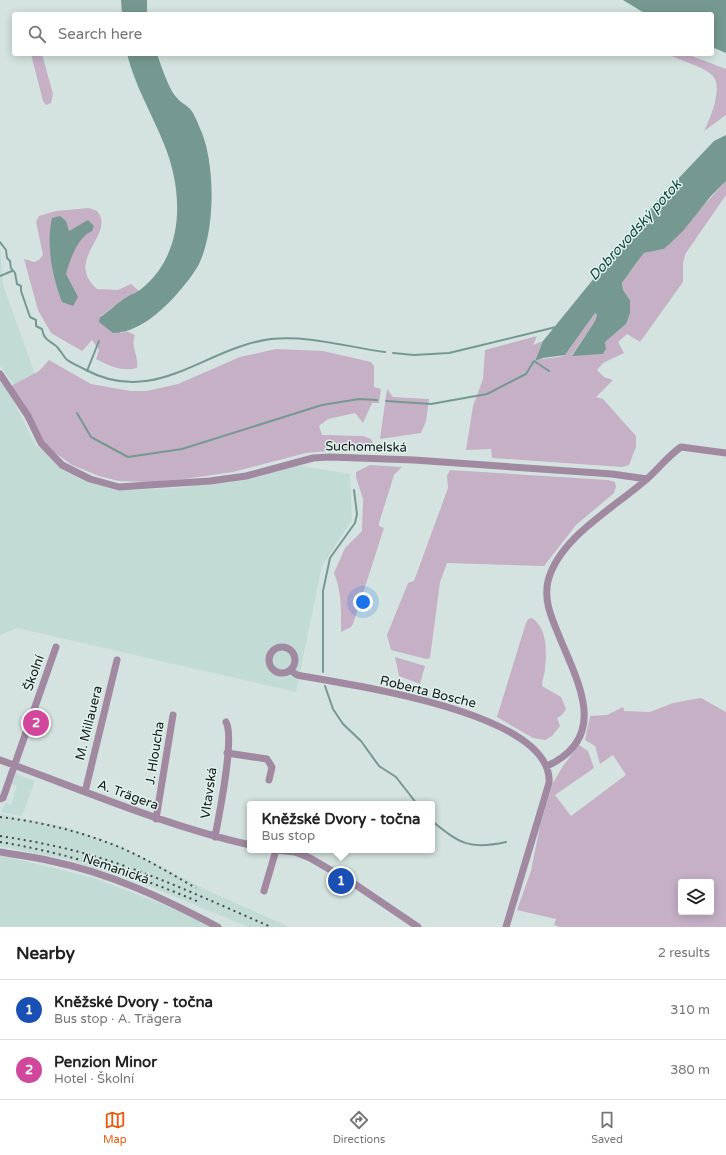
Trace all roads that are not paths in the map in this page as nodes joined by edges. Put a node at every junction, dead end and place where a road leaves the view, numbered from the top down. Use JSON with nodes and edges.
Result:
{"nodes":[{"id":1,"x":0,"y":374,"type":"edge"},
{"id":2,"x":726,"y":453,"type":"edge"},
{"id":3,"x":647,"y":479,"type":"junction"},
{"id":4,"x":56,"y":647,"type":"dead end"},
{"id":5,"x":117,"y":660,"type":"dead end"},
{"id":6,"x":290,"y":670,"type":"dead end"},
{"id":7,"x":173,"y":715,"type":"dead end"},
{"id":8,"x":226,"y":722,"type":"dead end"},
{"id":9,"x":227,"y":753,"type":"junction"},
{"id":10,"x":0,"y":760,"type":"edge"},
{"id":11,"x":14,"y":765,"type":"junction"},
{"id":12,"x":547,"y":766,"type":"junction"},
{"id":13,"x":269,"y":780,"type":"dead end"},
{"id":14,"x":85,"y":792,"type":"junction"},
{"id":15,"x":1,"y":798,"type":"edge"},
{"id":16,"x":156,"y":819,"type":"junction"},
{"id":17,"x":215,"y":837,"type":"junction"},
{"id":18,"x":247,"y":844,"type":"edge"},
{"id":19,"x":0,"y":852,"type":"edge"},
{"id":20,"x":274,"y":853,"type":"edge"},
{"id":21,"x":298,"y":853,"type":"edge"},
{"id":22,"x":264,"y":891,"type":"dead end"},
{"id":23,"x":218,"y":927,"type":"edge"},
{"id":24,"x":418,"y":927,"type":"edge"},
{"id":25,"x":506,"y":927,"type":"edge"}],
"edges":[{"from":1,"to":3,"type":"street","name":"Suchomelská"},
{"from":2,"to":3,"type":"street"},
{"from":3,"to":12,"type":"street"},
{"from":4,"to":11,"type":"street","name":"Školní"},
{"from":5,"to":14,"type":"street","name":"M. Millauera"},
{"from":6,"to":12,"type":"street","name":"Roberta Bosche"},
{"from":7,"to":16,"type":"street","name":"J. Hloucha"},
{"from":8,"to":9,"type":"street","name":"Vltavská"},
{"from":9,"to":13,"type":"street","name":"Vltavská"},
{"from":9,"to":17,"type":"street","name":"Vltavská"},
{"from":10,"to":11,"type":"street","name":"A. Trägera"},
{"from":11,"to":14,"type":"street","name":"A. Trägera"},
{"from":11,"to":15,"type":"street","name":"Školní"},
{"from":12,"to":25,"type":"street"},
{"from":14,"to":16,"type":"street","name":"A. Trägera"},
{"from":16,"to":17,"type":"street","name":"A. Trägera"},
{"from":17,"to":18,"type":"street","name":"A. Trägera"},
{"from":19,"to":23,"type":"street","name":"Nemanická"},
{"from":20,"to":22,"type":"street"},
{"from":21,"to":24,"type":"street"}]}
